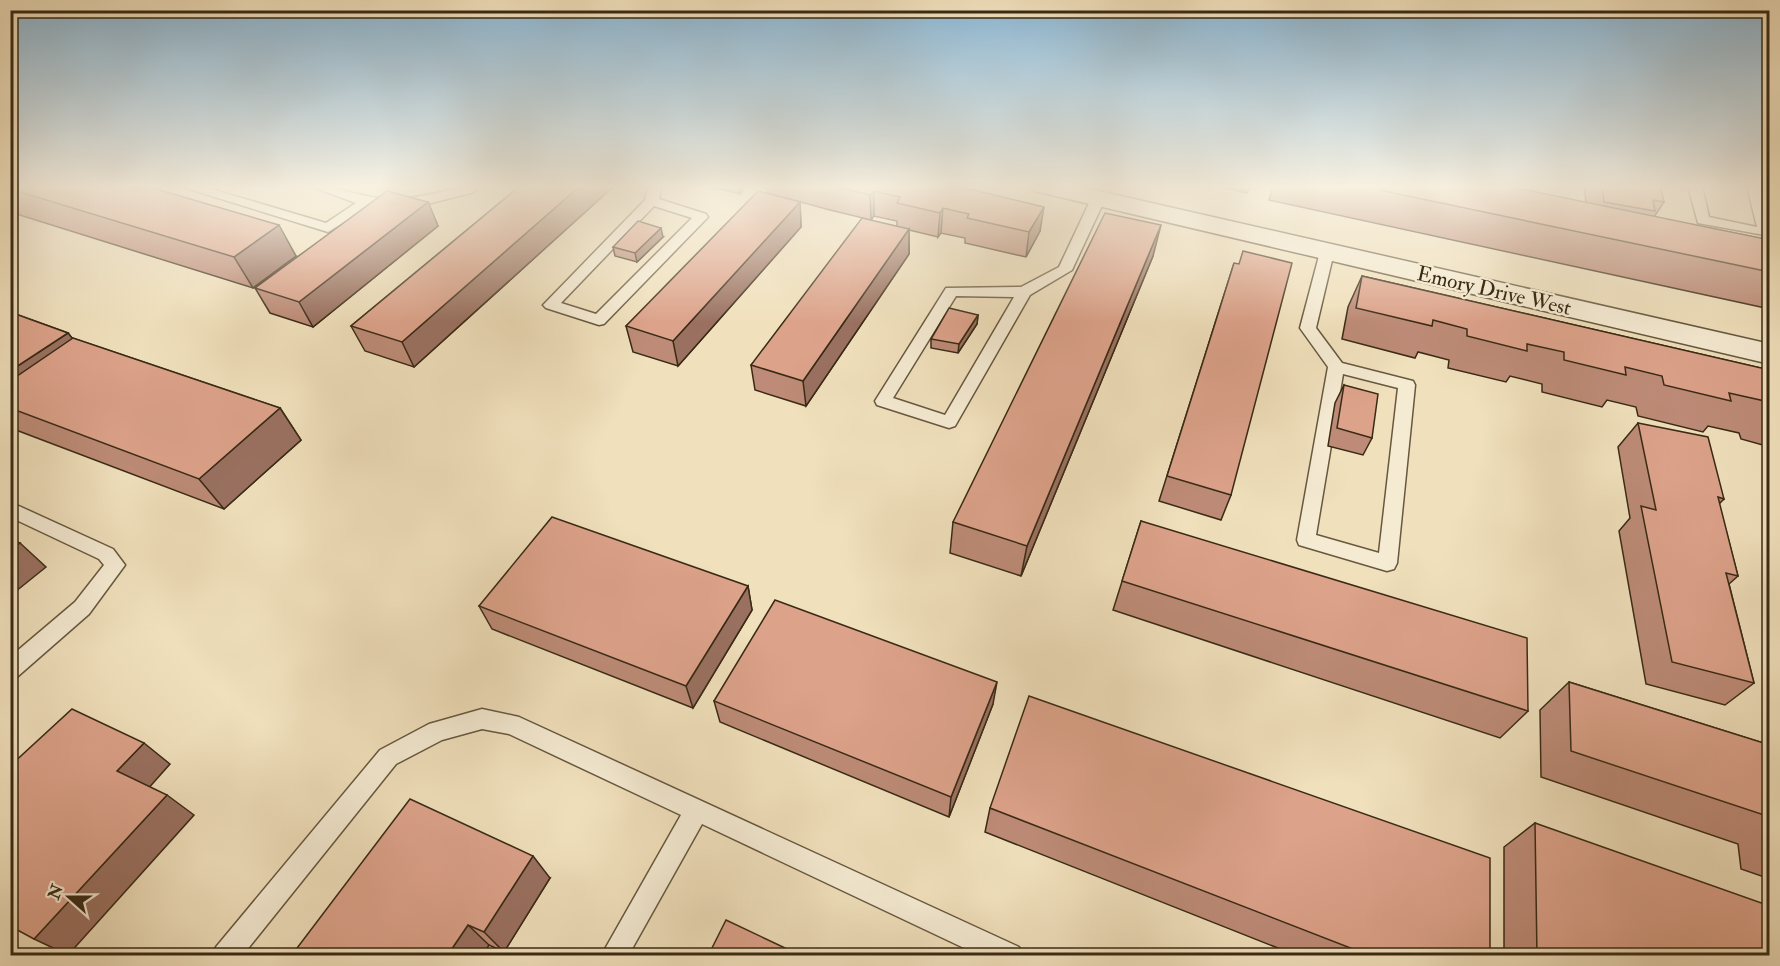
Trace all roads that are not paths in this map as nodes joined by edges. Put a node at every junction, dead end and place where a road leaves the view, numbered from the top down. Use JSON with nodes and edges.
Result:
{"nodes":[{"id":1,"x":623,"y":231,"type":"edge"},
{"id":2,"x":687,"y":231,"type":"edge"},
{"id":3,"x":1083,"y":231,"type":"edge"},
{"id":4,"x":1237,"y":231,"type":"edge"},
{"id":5,"x":1327,"y":252,"type":"junction"},
{"id":6,"x":1024,"y":292,"type":"junction"},
{"id":7,"x":1770,"y":354,"type":"edge"},
{"id":8,"x":1336,"y":368,"type":"junction"},
{"id":9,"x":10,"y":509,"type":"edge"},
{"id":10,"x":10,"y":670,"type":"edge"},
{"id":11,"x":697,"y":810,"type":"junction"},
{"id":12,"x":225,"y":956,"type":"edge"},
{"id":13,"x":614,"y":956,"type":"edge"},
{"id":14,"x":1010,"y":956,"type":"edge"}],
"edges":[{"from":1,"to":2,"type":"lane"},
{"from":3,"to":6,"type":"lane"},
{"from":4,"to":5,"type":"street","name":"Emory Drive West"},
{"from":5,"to":7,"type":"street","name":"Emory Drive West"},
{"from":5,"to":8,"type":"lane"},
{"from":6,"to":6,"type":"lane"},
{"from":8,"to":8,"type":"lane"},
{"from":9,"to":10,"type":"lane"},
{"from":11,"to":12,"type":"lane"},
{"from":11,"to":13,"type":"lane"},
{"from":11,"to":14,"type":"lane"}]}
